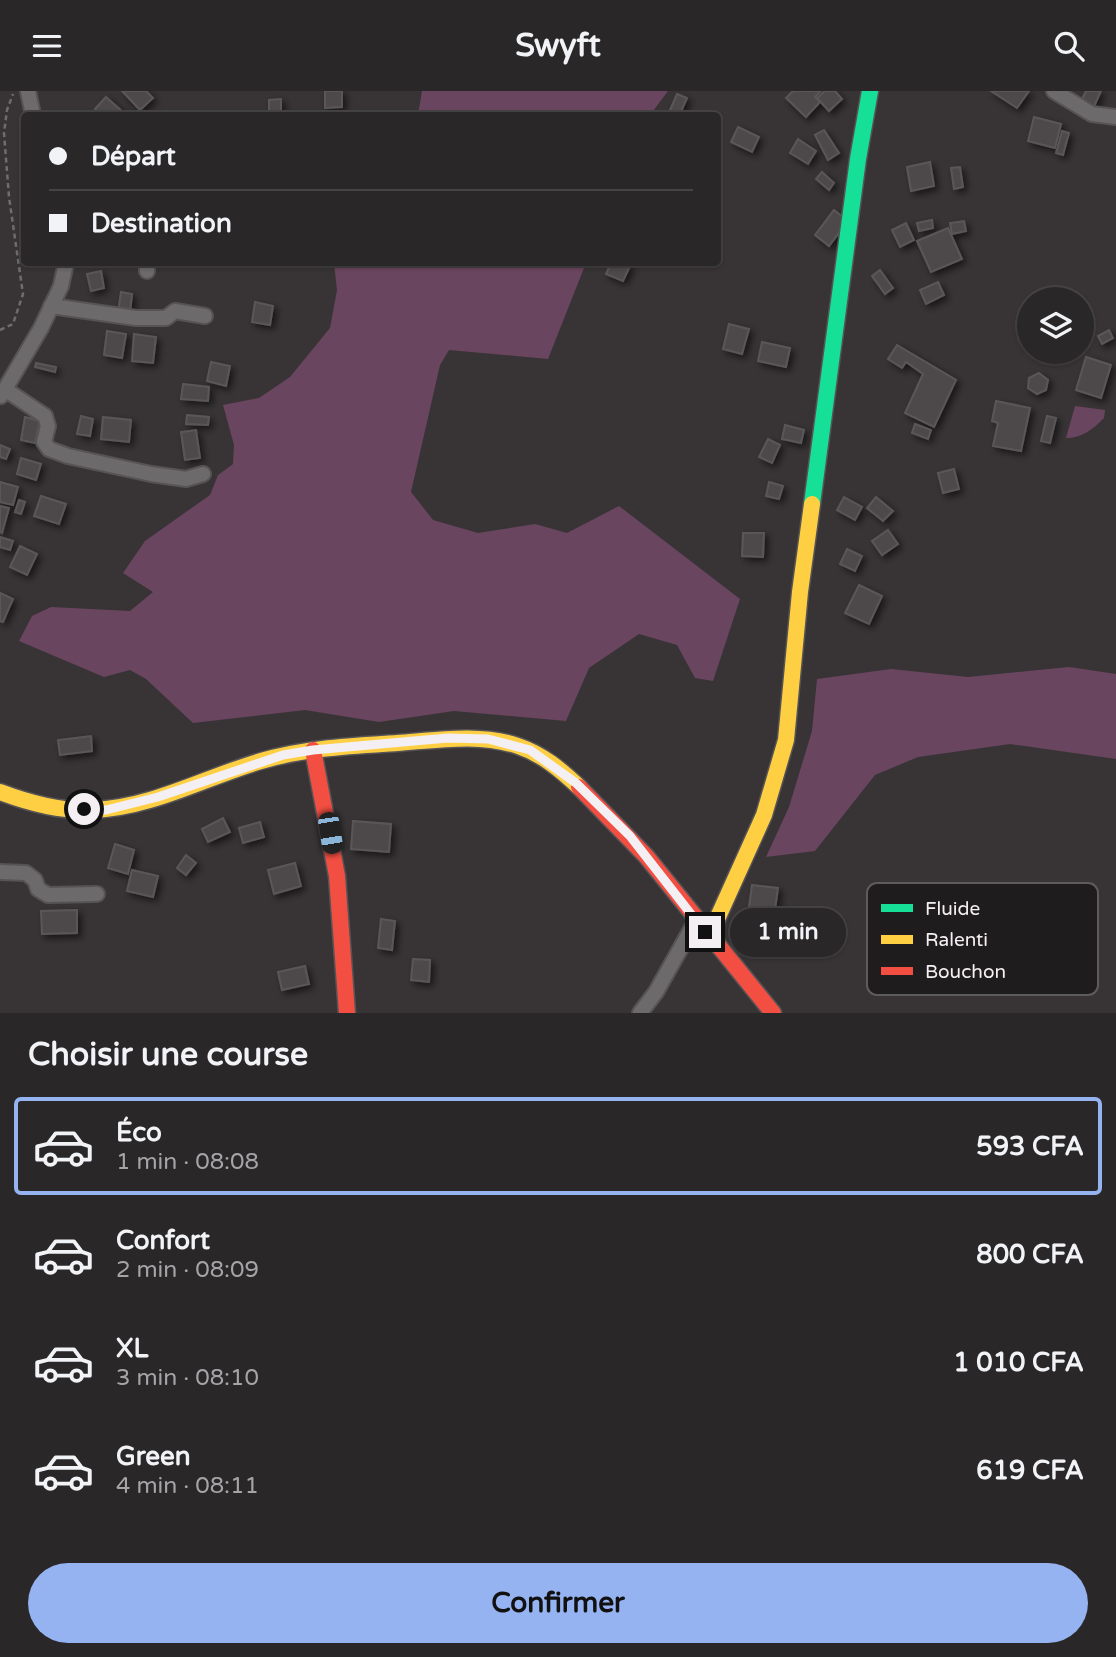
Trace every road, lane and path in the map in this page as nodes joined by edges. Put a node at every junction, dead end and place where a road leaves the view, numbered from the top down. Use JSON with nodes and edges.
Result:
{"nodes":[{"id":1,"x":14,"y":91,"type":"edge"},
{"id":2,"x":28,"y":91,"type":"edge"},
{"id":3,"x":870,"y":91,"type":"edge"},
{"id":4,"x":1054,"y":91,"type":"edge"},
{"id":5,"x":32,"y":112,"type":"edge"},
{"id":6,"x":1116,"y":117,"type":"edge"},
{"id":7,"x":65,"y":266,"type":"edge"},
{"id":8,"x":51,"y":306,"type":"junction"},
{"id":9,"x":205,"y":316,"type":"dead end"},
{"id":10,"x":0,"y":330,"type":"edge"},
{"id":11,"x":3,"y":393,"type":"edge"},
{"id":12,"x":203,"y":474,"type":"dead end"},
{"id":13,"x":313,"y":750,"type":"junction"},
{"id":14,"x":0,"y":792,"type":"edge"},
{"id":15,"x":0,"y":872,"type":"edge"},
{"id":16,"x":97,"y":894,"type":"dead end"},
{"id":17,"x":696,"y":919,"type":"junction"},
{"id":18,"x":709,"y":937,"type":"junction"},
{"id":19,"x":346,"y":990,"type":"junction"},
{"id":20,"x":347,"y":1013,"type":"edge"},
{"id":21,"x":355,"y":1013,"type":"edge"},
{"id":22,"x":640,"y":1013,"type":"edge"},
{"id":23,"x":774,"y":1013,"type":"edge"}],
"edges":[{"from":1,"to":10,"type":"path"},
{"from":2,"to":5,"type":"street"},
{"from":3,"to":18,"type":"street"},
{"from":4,"to":6,"type":"street"},
{"from":7,"to":8,"type":"street"},
{"from":8,"to":9,"type":"street"},
{"from":8,"to":11,"type":"street"},
{"from":11,"to":12,"type":"street"},
{"from":13,"to":14,"type":"street"},
{"from":13,"to":17,"type":"street"},
{"from":13,"to":19,"type":"street"},
{"from":15,"to":16,"type":"street"},
{"from":17,"to":18,"type":"street"},
{"from":17,"to":22,"type":"street"},
{"from":18,"to":23,"type":"street"},
{"from":19,"to":20,"type":"street"},
{"from":19,"to":21,"type":"street"}]}
